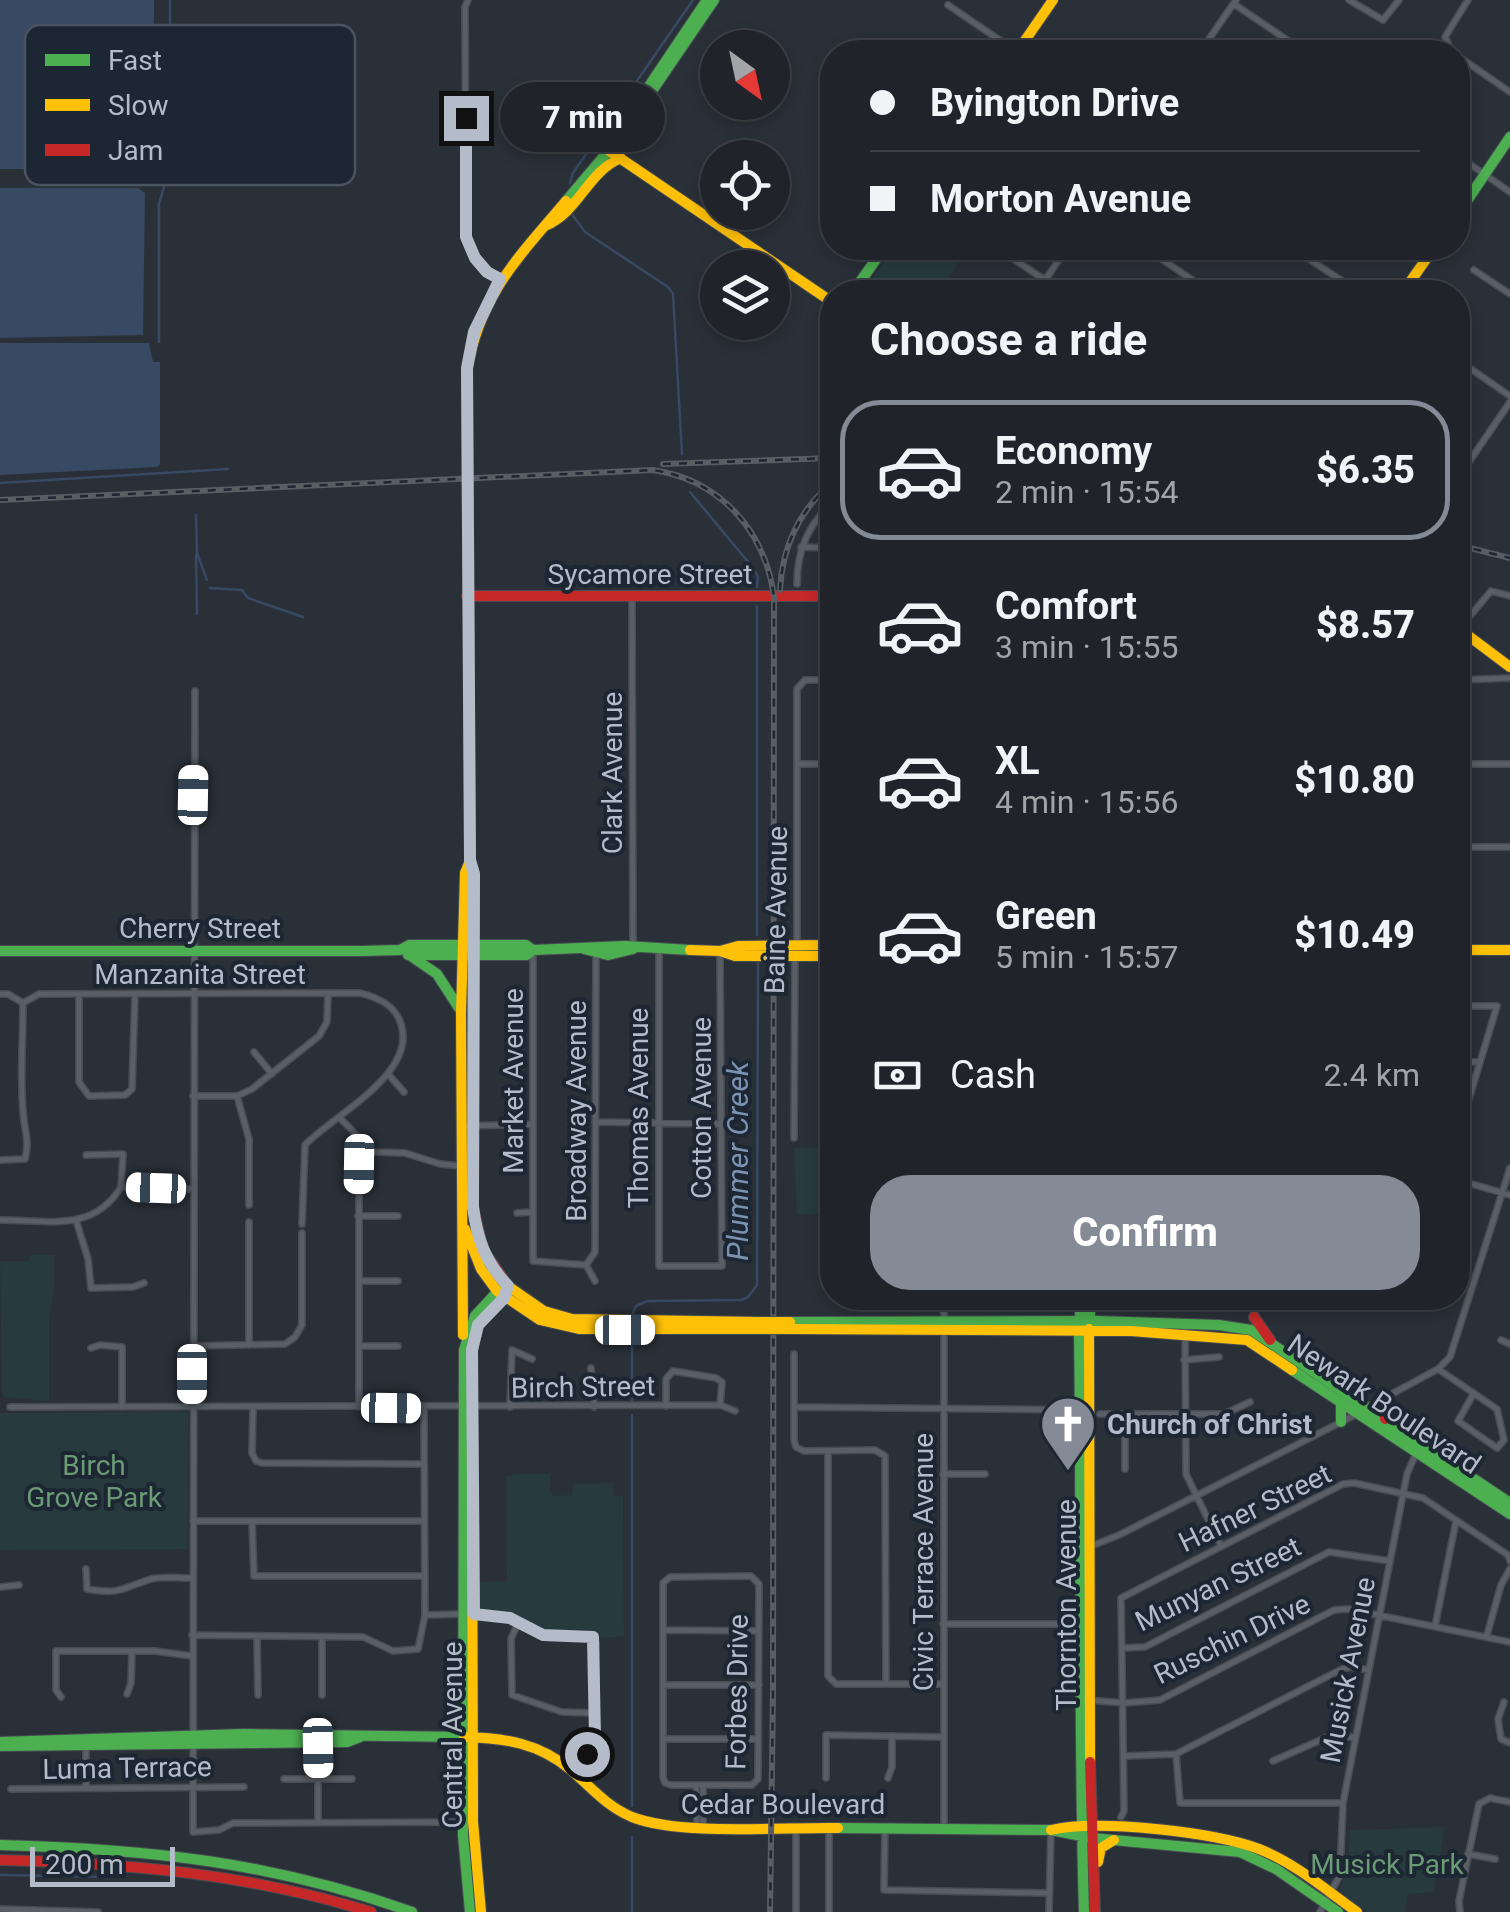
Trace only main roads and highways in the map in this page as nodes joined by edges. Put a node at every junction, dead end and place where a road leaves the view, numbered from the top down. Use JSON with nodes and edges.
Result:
{"nodes":[{"id":1,"x":711,"y":0,"type":"edge"},
{"id":2,"x":1054,"y":0,"type":"edge"},
{"id":3,"x":1026,"y":40,"type":"edge"},
{"id":4,"x":1510,"y":137,"type":"edge"},
{"id":5,"x":608,"y":150,"type":"junction"},
{"id":6,"x":620,"y":158,"type":"junction"},
{"id":7,"x":1470,"y":197,"type":"edge"},
{"id":8,"x":545,"y":226,"type":"junction"},
{"id":9,"x":820,"y":291,"type":"edge"},
{"id":10,"x":467,"y":596,"type":"junction"},
{"id":11,"x":820,"y":596,"type":"edge"},
{"id":12,"x":1470,"y":638,"type":"edge"},
{"id":13,"x":1510,"y":666,"type":"edge"},
{"id":14,"x":468,"y":925,"type":"junction"},
{"id":15,"x":441,"y":944,"type":"junction"},
{"id":16,"x":489,"y":944,"type":"junction"},
{"id":17,"x":820,"y":947,"type":"edge"},
{"id":18,"x":467,"y":949,"type":"junction"},
{"id":19,"x":584,"y":949,"type":"junction"},
{"id":20,"x":633,"y":949,"type":"junction"},
{"id":21,"x":0,"y":950,"type":"edge"},
{"id":22,"x":534,"y":950,"type":"junction"},
{"id":23,"x":1470,"y":950,"type":"edge"},
{"id":24,"x":1510,"y":950,"type":"edge"},
{"id":25,"x":796,"y":951,"type":"junction"},
{"id":26,"x":404,"y":952,"type":"junction"},
{"id":27,"x":820,"y":954,"type":"edge"},
{"id":28,"x":461,"y":1013,"type":"junction"},
{"id":29,"x":468,"y":1126,"type":"junction"},
{"id":30,"x":468,"y":1166,"type":"junction"},
{"id":31,"x":463,"y":1204,"type":"junction"},
{"id":32,"x":503,"y":1291,"type":"junction"},
{"id":33,"x":1082,"y":1310,"type":"edge"},
{"id":34,"x":1088,"y":1310,"type":"edge"},
{"id":35,"x":1254,"y":1317,"type":"road end"},
{"id":36,"x":1085,"y":1326,"type":"junction"},
{"id":37,"x":1249,"y":1335,"type":"junction"},
{"id":38,"x":1271,"y":1342,"type":"junction"},
{"id":39,"x":464,"y":1350,"type":"junction"},
{"id":40,"x":1382,"y":1400,"type":"road end"},
{"id":41,"x":1340,"y":1402,"type":"junction"},
{"id":42,"x":468,"y":1408,"type":"junction"},
{"id":43,"x":1362,"y":1411,"type":"junction"},
{"id":44,"x":1341,"y":1422,"type":"road end"},
{"id":45,"x":1386,"y":1422,"type":"junction"},
{"id":46,"x":1419,"y":1448,"type":"junction"},
{"id":47,"x":1510,"y":1503,"type":"edge"},
{"id":48,"x":1510,"y":1514,"type":"edge"},
{"id":49,"x":1084,"y":1624,"type":"junction"},
{"id":50,"x":360,"y":1737,"type":"junction"},
{"id":51,"x":470,"y":1737,"type":"junction"},
{"id":52,"x":192,"y":1739,"type":"junction"},
{"id":53,"x":0,"y":1744,"type":"edge"},
{"id":54,"x":468,"y":1822,"type":"junction"},
{"id":55,"x":1086,"y":1831,"type":"junction"},
{"id":56,"x":1114,"y":1840,"type":"junction"},
{"id":57,"x":0,"y":1845,"type":"edge"},
{"id":58,"x":0,"y":1860,"type":"edge"},
{"id":59,"x":1094,"y":1874,"type":"junction"},
{"id":60,"x":1325,"y":1903,"type":"edge"},
{"id":61,"x":372,"y":1912,"type":"edge"},
{"id":62,"x":412,"y":1912,"type":"edge"},
{"id":63,"x":470,"y":1912,"type":"edge"},
{"id":64,"x":481,"y":1912,"type":"edge"},
{"id":65,"x":1084,"y":1912,"type":"edge"},
{"id":66,"x":1095,"y":1912,"type":"edge"},
{"id":67,"x":1338,"y":1912,"type":"edge"},
{"id":68,"x":1357,"y":1912,"type":"edge"}],
"edges":[{"from":1,"to":5,"type":"main road"},
{"from":2,"to":3,"type":"main road"},
{"from":4,"to":7,"type":"main road"},
{"from":5,"to":6,"type":"main road"},
{"from":5,"to":8,"type":"main road"},
{"from":6,"to":8,"type":"main road"},
{"from":6,"to":9,"type":"main road"},
{"from":8,"to":10,"type":"main road"},
{"from":10,"to":11,"type":"main road","name":"Sycamore Street"},
{"from":10,"to":14,"type":"main road"},
{"from":12,"to":13,"type":"main road"},
{"from":14,"to":15,"type":"main road"},
{"from":14,"to":16,"type":"main road"},
{"from":14,"to":18,"type":"main road"},
{"from":15,"to":18,"type":"main road","name":"Cherry Street"},
{"from":15,"to":26,"type":"main road","name":"Cherry Street"},
{"from":16,"to":18,"type":"main road","name":"Cherry Street"},
{"from":16,"to":22,"type":"main road","name":"Cherry Street"},
{"from":17,"to":25,"type":"main road","name":"Cherry Street"},
{"from":18,"to":22,"type":"main road","name":"Cherry Street"},
{"from":18,"to":26,"type":"main road","name":"Cherry Street"},
{"from":18,"to":28,"type":"main road"},
{"from":18,"to":29,"type":"main road"},
{"from":19,"to":20,"type":"main road","name":"Cherry Street"},
{"from":19,"to":20,"type":"main road","name":"Cherry Street"},
{"from":19,"to":22,"type":"main road","name":"Cherry Street"},
{"from":20,"to":25,"type":"main road","name":"Cherry Street"},
{"from":21,"to":26,"type":"main road","name":"Cherry Street"},
{"from":23,"to":24,"type":"main road"},
{"from":25,"to":27,"type":"main road","name":"Cherry Street"},
{"from":26,"to":28,"type":"main road"},
{"from":28,"to":29,"type":"main road"},
{"from":29,"to":30,"type":"main road"},
{"from":30,"to":31,"type":"main road"},
{"from":30,"to":32,"type":"main road"},
{"from":31,"to":32,"type":"main road"},
{"from":31,"to":39,"type":"main road"},
{"from":32,"to":36,"type":"main road","name":"Newark Boulevard","bridge":true},
{"from":32,"to":39,"type":"main road","name":"Central Avenue"},
{"from":32,"to":42,"type":"main road","name":"Central Avenue"},
{"from":33,"to":36,"type":"main road","name":"Thornton Avenue"},
{"from":34,"to":36,"type":"main road","name":"Thornton Avenue"},
{"from":35,"to":38,"type":"main road"},
{"from":36,"to":37,"type":"main road","name":"Newark Boulevard"},
{"from":36,"to":49,"type":"main road","name":"Thornton Avenue"},
{"from":37,"to":38,"type":"main road","name":"Newark Boulevard"},
{"from":37,"to":41,"type":"main road","name":"Newark Boulevard"},
{"from":38,"to":43,"type":"main road","name":"Newark Boulevard"},
{"from":39,"to":42,"type":"main road","name":"Central Avenue"},
{"from":40,"to":45,"type":"main road"},
{"from":41,"to":43,"type":"main road","name":"Newark Boulevard"},
{"from":41,"to":44,"type":"main road"},
{"from":42,"to":51,"type":"main road","name":"Central Avenue"},
{"from":43,"to":45,"type":"main road","name":"Newark Boulevard"},
{"from":43,"to":46,"type":"main road","name":"Newark Boulevard"},
{"from":45,"to":46,"type":"main road","name":"Newark Boulevard"},
{"from":46,"to":47,"type":"main road","name":"Newark Boulevard"},
{"from":46,"to":48,"type":"main road","name":"Newark Boulevard"},
{"from":49,"to":55,"type":"main road","name":"Thornton Avenue"},
{"from":49,"to":55,"type":"main road","name":"Thornton Avenue"},
{"from":50,"to":51,"type":"main road","name":"Cedar Boulevard"},
{"from":50,"to":52,"type":"main road","name":"Cedar Boulevard"},
{"from":50,"to":52,"type":"main road","name":"Cedar Boulevard"},
{"from":51,"to":54,"type":"main road","name":"Central Avenue"},
{"from":51,"to":55,"type":"main road","name":"Cedar Boulevard"},
{"from":52,"to":53,"type":"main road","name":"Cedar Boulevard"},
{"from":52,"to":53,"type":"main road","name":"Cedar Boulevard"},
{"from":54,"to":63,"type":"main road","name":"Central Avenue"},
{"from":54,"to":64,"type":"main road","name":"Central Avenue"},
{"from":55,"to":56,"type":"main road","name":"Cedar Boulevard"},
{"from":55,"to":59,"type":"main road","name":"Thornton Avenue"},
{"from":55,"to":60,"type":"main road","name":"Cedar Boulevard"},
{"from":55,"to":65,"type":"main road","name":"Thornton Avenue"},
{"from":56,"to":59,"type":"main road"},
{"from":56,"to":60,"type":"main road","name":"Cedar Boulevard"},
{"from":57,"to":62,"type":"main road"},
{"from":58,"to":61,"type":"main road"},
{"from":59,"to":66,"type":"main road","name":"Thornton Avenue"},
{"from":60,"to":67,"type":"main road","name":"Cedar Boulevard"},
{"from":60,"to":68,"type":"main road","name":"Cedar Boulevard"}]}
